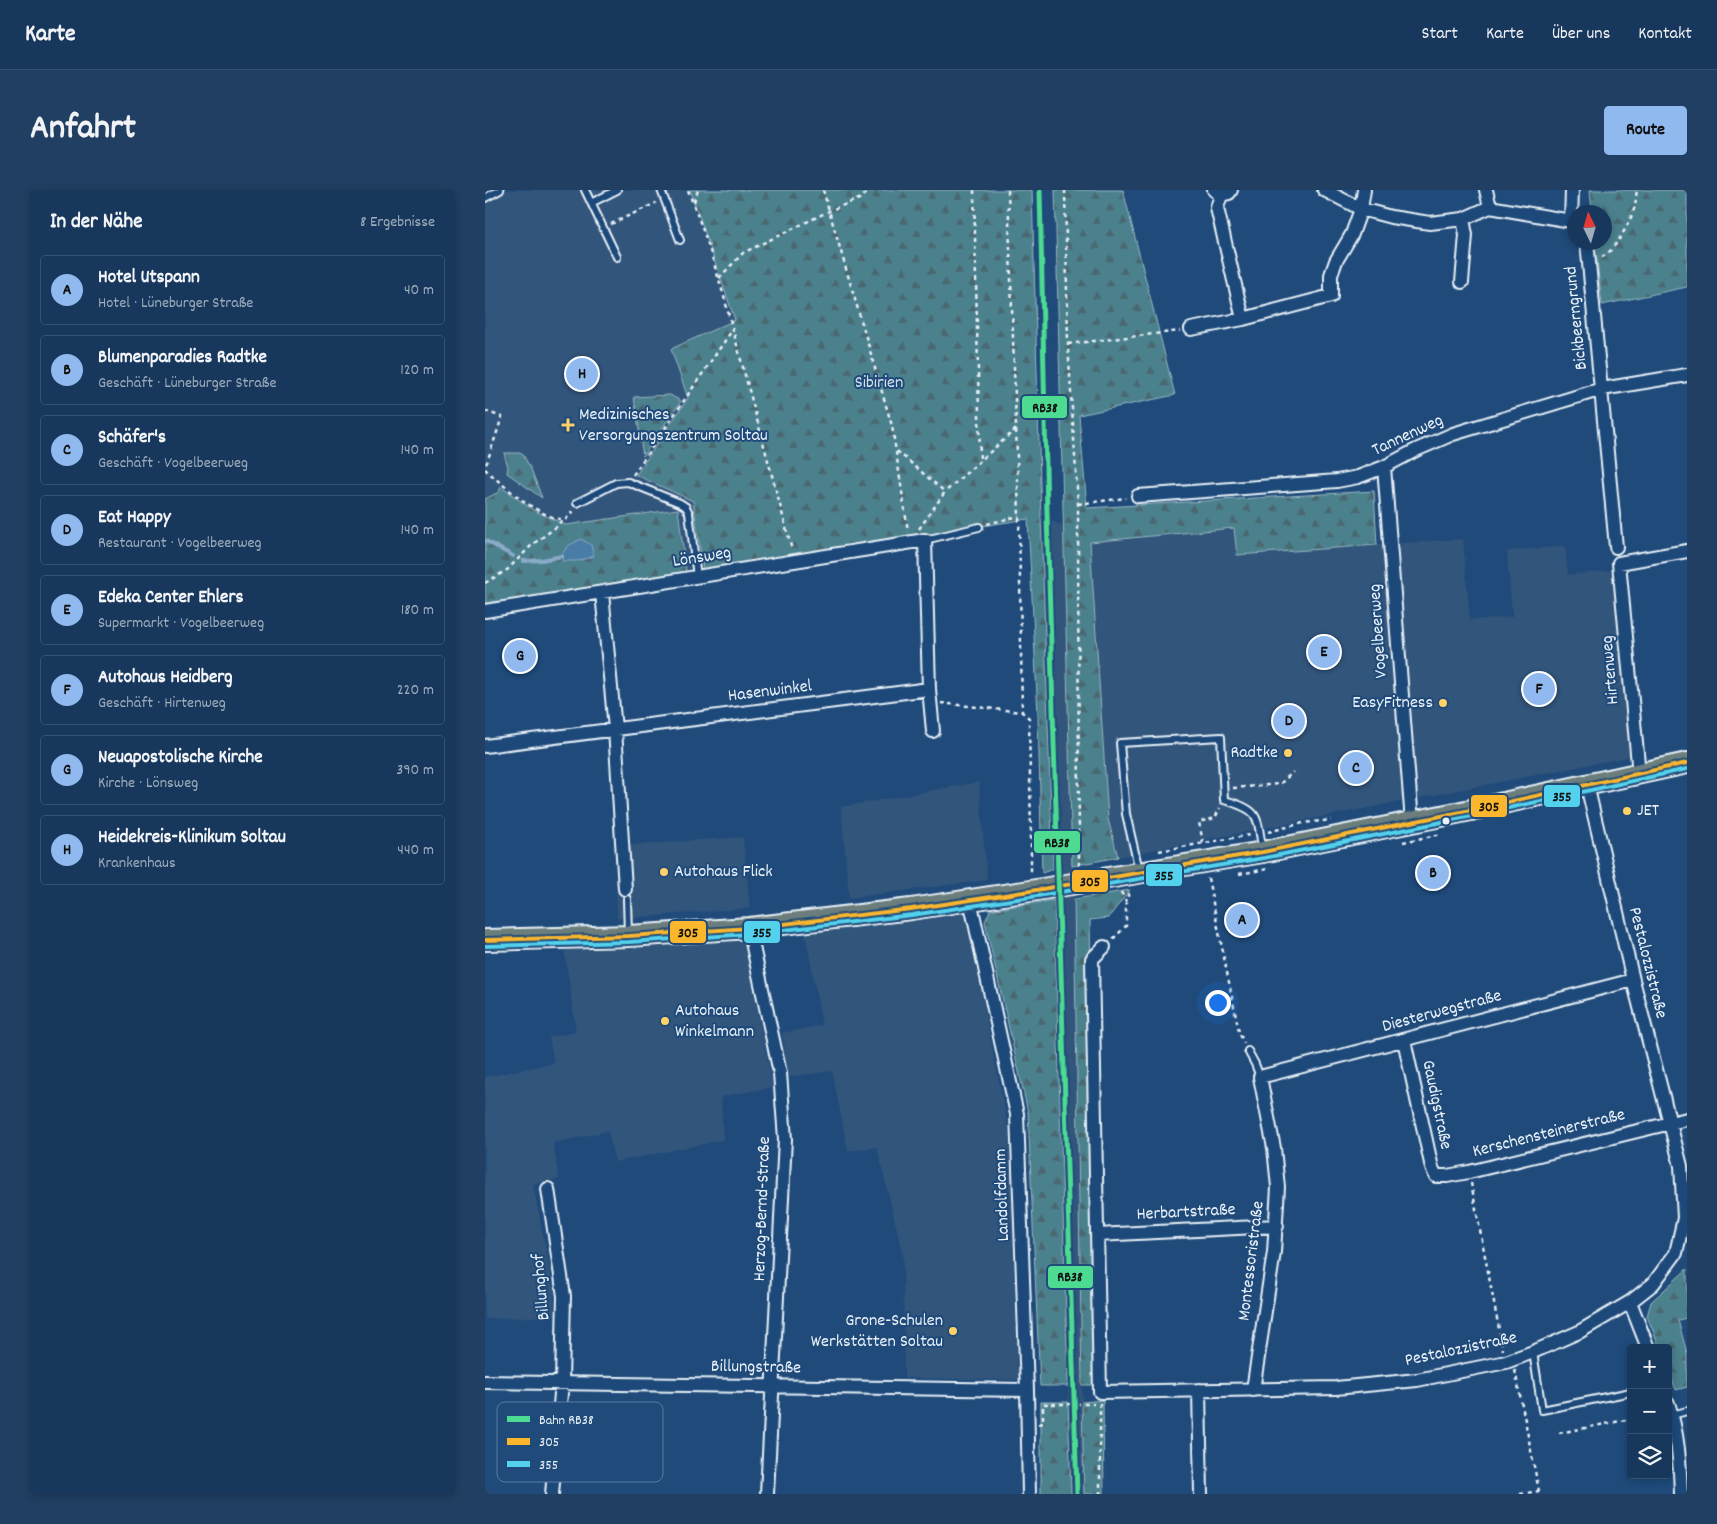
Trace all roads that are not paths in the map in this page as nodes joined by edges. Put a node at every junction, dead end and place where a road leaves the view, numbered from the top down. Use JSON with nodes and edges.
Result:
{"nodes":[{"id":1,"x":500,"y":190,"type":"edge"},
{"id":2,"x":585,"y":190,"type":"edge"},
{"id":3,"x":617,"y":190,"type":"edge"},
{"id":4,"x":661,"y":190,"type":"edge"},
{"id":5,"x":1324,"y":190,"type":"edge"},
{"id":6,"x":1364,"y":190,"type":"edge"},
{"id":7,"x":1486,"y":190,"type":"edge"},
{"id":8,"x":1573,"y":190,"type":"edge"},
{"id":9,"x":1222,"y":192,"type":"edge"},
{"id":10,"x":485,"y":198,"type":"edge"},
{"id":11,"x":591,"y":204,"type":"junction"},
{"id":12,"x":1573,"y":205,"type":"edge"},
{"id":13,"x":1490,"y":207,"type":"junction"},
{"id":14,"x":1361,"y":209,"type":"junction"},
{"id":15,"x":1463,"y":219,"type":"junction"},
{"id":16,"x":1567,"y":221,"type":"edge"},
{"id":17,"x":680,"y":240,"type":"dead end"},
{"id":18,"x":1588,"y":250,"type":"edge"},
{"id":19,"x":617,"y":257,"type":"dead end"},
{"id":20,"x":1462,"y":282,"type":"dead end"},
{"id":21,"x":1243,"y":319,"type":"junction"},
{"id":22,"x":1191,"y":330,"type":"road end"},
{"id":23,"x":1687,"y":375,"type":"edge"},
{"id":24,"x":1602,"y":389,"type":"junction"},
{"id":25,"x":1384,"y":467,"type":"junction"},
{"id":26,"x":1138,"y":496,"type":"road end"},
{"id":27,"x":577,"y":503,"type":"road end"},
{"id":28,"x":979,"y":526,"type":"road end"},
{"id":29,"x":925,"y":540,"type":"junction"},
{"id":30,"x":1617,"y":547,"type":"dead end"},
{"id":31,"x":1687,"y":552,"type":"edge"},
{"id":32,"x":697,"y":577,"type":"junction"},
{"id":33,"x":602,"y":592,"type":"junction"},
{"id":34,"x":485,"y":611,"type":"edge"},
{"id":35,"x":930,"y":695,"type":"junction"},
{"id":36,"x":615,"y":729,"type":"junction"},
{"id":37,"x":933,"y":731,"type":"dead end"},
{"id":38,"x":485,"y":746,"type":"edge"},
{"id":39,"x":1687,"y":763,"type":"edge"},
{"id":40,"x":1639,"y":774,"type":"junction"},
{"id":41,"x":1587,"y":785,"type":"junction"},
{"id":42,"x":1412,"y":822,"type":"junction"},
{"id":43,"x":1262,"y":843,"type":"junction"},
{"id":44,"x":1135,"y":871,"type":"junction"},
{"id":45,"x":626,"y":894,"type":"joint"},
{"id":46,"x":970,"y":900,"type":"junction"},
{"id":47,"x":749,"y":928,"type":"junction"},
{"id":48,"x":629,"y":936,"type":"junction"},
{"id":49,"x":485,"y":940,"type":"edge"},
{"id":50,"x":1104,"y":947,"type":"road end"},
{"id":51,"x":1633,"y":980,"type":"junction"},
{"id":52,"x":1404,"y":1040,"type":"junction"},
{"id":53,"x":1248,"y":1051,"type":"road end"},
{"id":54,"x":1260,"y":1077,"type":"junction"},
{"id":55,"x":1687,"y":1119,"type":"edge"},
{"id":56,"x":1671,"y":1123,"type":"junction"},
{"id":57,"x":1436,"y":1176,"type":"joint"},
{"id":58,"x":547,"y":1188,"type":"dead end"},
{"id":59,"x":1277,"y":1226,"type":"junction"},
{"id":60,"x":1097,"y":1235,"type":"junction"},
{"id":61,"x":1630,"y":1302,"type":"junction"},
{"id":62,"x":1646,"y":1344,"type":"edge"},
{"id":63,"x":1533,"y":1352,"type":"junction"},
{"id":64,"x":485,"y":1382,"type":"edge"},
{"id":65,"x":561,"y":1382,"type":"junction"},
{"id":66,"x":773,"y":1386,"type":"junction"},
{"id":67,"x":1027,"y":1390,"type":"junction"},
{"id":68,"x":1199,"y":1390,"type":"junction"},
{"id":69,"x":1253,"y":1390,"type":"junction"},
{"id":70,"x":1627,"y":1393,"type":"edge"},
{"id":71,"x":559,"y":1402,"type":"edge"},
{"id":72,"x":1672,"y":1409,"type":"edge"},
{"id":73,"x":1687,"y":1411,"type":"edge"},
{"id":74,"x":1672,"y":1419,"type":"edge"},
{"id":75,"x":767,"y":1494,"type":"edge"},
{"id":76,"x":1029,"y":1494,"type":"edge"},
{"id":77,"x":1201,"y":1494,"type":"edge"},
{"id":78,"x":1681,"y":1494,"type":"edge"}],
"edges":[{"from":1,"to":10,"type":"lane"},
{"from":2,"to":11,"type":"lane"},
{"from":3,"to":11,"type":"lane"},
{"from":4,"to":17,"type":"lane"},
{"from":5,"to":14,"type":"street"},
{"from":6,"to":14,"type":"street"},
{"from":7,"to":13,"type":"street"},
{"from":8,"to":12,"type":"street"},
{"from":9,"to":21,"type":"street"},
{"from":11,"to":19,"type":"lane"},
{"from":13,"to":15,"type":"street"},
{"from":13,"to":16,"type":"street"},
{"from":14,"to":15,"type":"street"},
{"from":14,"to":21,"type":"street"},
{"from":15,"to":20,"type":"street"},
{"from":18,"to":24,"type":"street","name":"Bickbeerngrund"},
{"from":21,"to":22,"type":"street"},
{"from":23,"to":24,"type":"street","name":"Tannenweg"},
{"from":24,"to":25,"type":"street","name":"Tannenweg"},
{"from":24,"to":30,"type":"street"},
{"from":25,"to":26,"type":"street","name":"Tannenweg"},
{"from":25,"to":42,"type":"street","name":"Vogelbeerweg"},
{"from":27,"to":32,"type":"lane"},
{"from":28,"to":29,"type":"lane"},
{"from":29,"to":32,"type":"street","name":"Lönsweg"},
{"from":29,"to":35,"type":"street"},
{"from":31,"to":40,"type":"street","name":"Hirtenweg"},
{"from":32,"to":33,"type":"street","name":"Lönsweg"},
{"from":33,"to":34,"type":"street","name":"Lönsweg"},
{"from":33,"to":36,"type":"street"},
{"from":35,"to":36,"type":"street","name":"Hasenwinkel"},
{"from":35,"to":37,"type":"street"},
{"from":36,"to":38,"type":"street","name":"Hasenwinkel"},
{"from":36,"to":45,"type":"street"},
{"from":39,"to":40,"type":"main road"},
{"from":40,"to":41,"type":"main road"},
{"from":41,"to":42,"type":"main road"},
{"from":41,"to":51,"type":"street","name":"Pestalozzistraße"},
{"from":42,"to":43,"type":"main road"},
{"from":43,"to":44,"type":"main road"},
{"from":43,"to":44,"type":"lane"},
{"from":44,"to":46,"type":"main road"},
{"from":45,"to":48,"type":"lane"},
{"from":46,"to":47,"type":"main road"},
{"from":46,"to":67,"type":"street","name":"Landolfdamm"},
{"from":47,"to":48,"type":"main road"},
{"from":47,"to":66,"type":"street","name":"Herzog-Bernd-Straße"},
{"from":48,"to":49,"type":"main road"},
{"from":50,"to":60,"type":"street"},
{"from":51,"to":52,"type":"street","name":"Diesterwegstraße"},
{"from":51,"to":56,"type":"street","name":"Pestalozzistraße"},
{"from":52,"to":54,"type":"street","name":"Diesterwegstraße"},
{"from":52,"to":57,"type":"street","name":"Gaudigstraße"},
{"from":53,"to":54,"type":"lane"},
{"from":54,"to":59,"type":"street","name":"Montessoristraße"},
{"from":55,"to":56,"type":"street","name":"Kerschensteinerstraße"},
{"from":56,"to":57,"type":"street","name":"Kerschensteinerstraße"},
{"from":56,"to":61,"type":"street","name":"Pestalozzistraße"},
{"from":58,"to":65,"type":"street","name":"Billunghof"},
{"from":59,"to":60,"type":"street","name":"Herbartstraße"},
{"from":59,"to":69,"type":"street","name":"Montessoristraße"},
{"from":60,"to":68,"type":"street","name":"Pestalozzistraße"},
{"from":61,"to":62,"type":"street"},
{"from":61,"to":63,"type":"street","name":"Pestalozzistraße"},
{"from":63,"to":69,"type":"street","name":"Pestalozzistraße"},
{"from":63,"to":70,"type":"lane"},
{"from":64,"to":65,"type":"street","name":"Billungstraße"},
{"from":65,"to":66,"type":"street","name":"Billungstraße"},
{"from":65,"to":71,"type":"street","name":"Billunghof"},
{"from":66,"to":67,"type":"street","name":"Billungstraße"},
{"from":66,"to":75,"type":"street","name":"Herzog-Bernd-Straße"},
{"from":67,"to":76,"type":"street","name":"Landolfdamm"},
{"from":68,"to":69,"type":"street","name":"Pestalozzistraße"},
{"from":68,"to":77,"type":"street"},
{"from":72,"to":73,"type":"lane"},
{"from":74,"to":78,"type":"street"}]}
